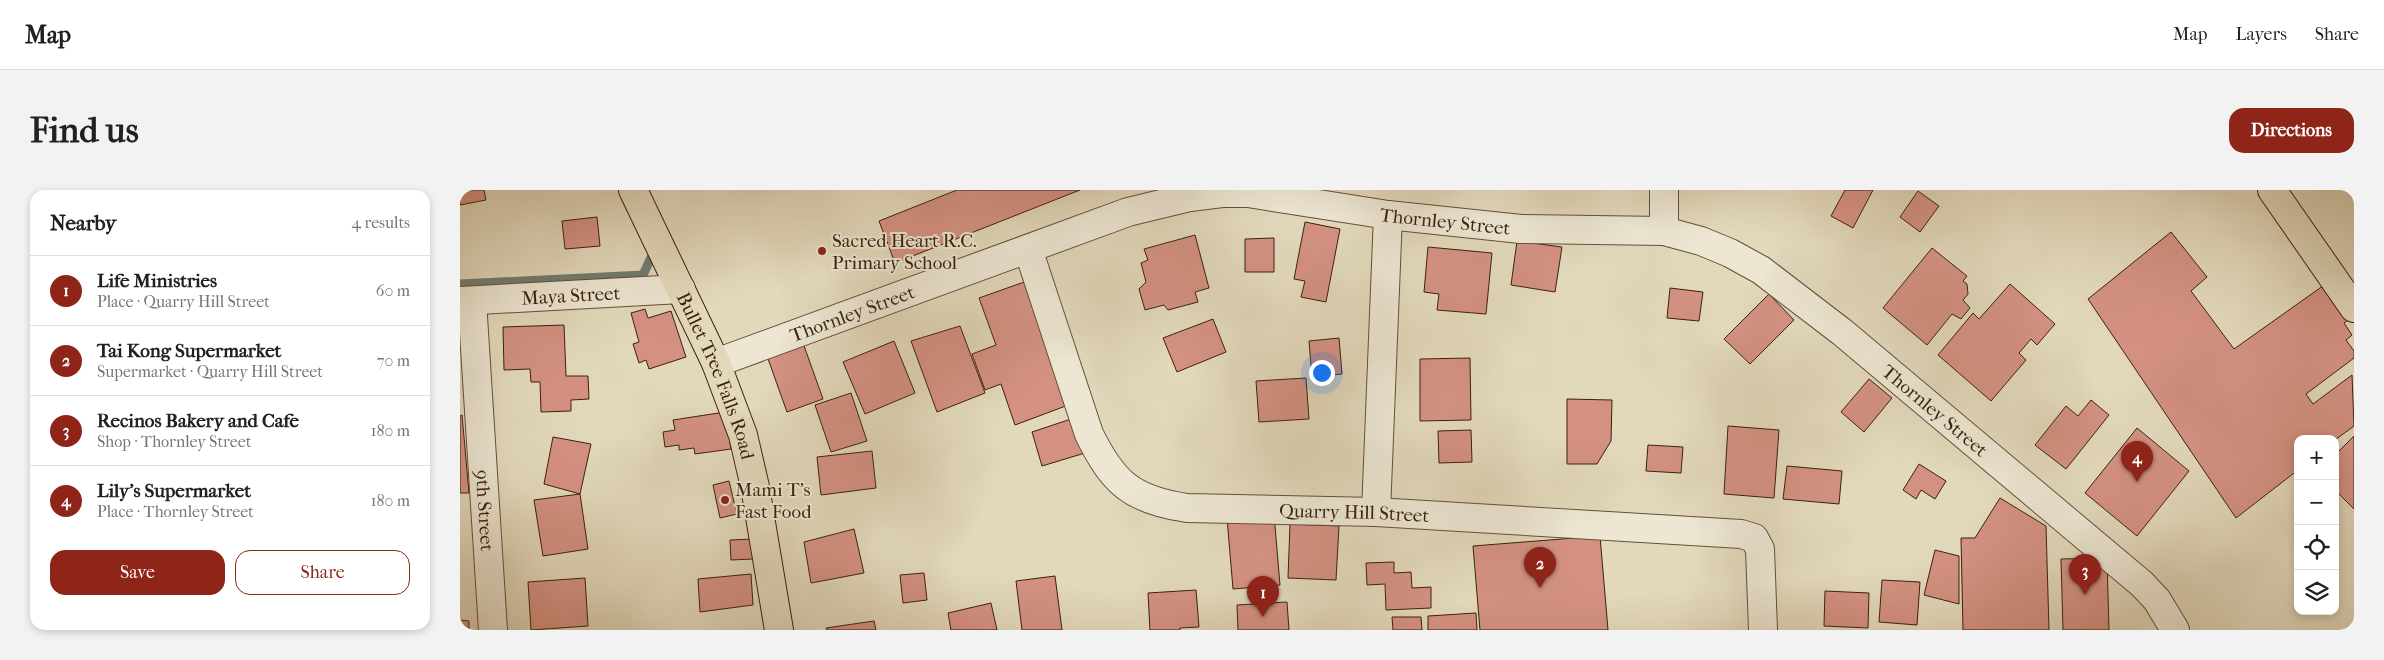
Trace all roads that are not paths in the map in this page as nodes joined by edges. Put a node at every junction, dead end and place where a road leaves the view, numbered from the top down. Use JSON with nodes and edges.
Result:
{"nodes":[{"id":1,"x":633,"y":190,"type":"edge"},
{"id":2,"x":1664,"y":190,"type":"edge"},
{"id":3,"x":2272,"y":190,"type":"edge"},
{"id":4,"x":1248,"y":192,"type":"edge"},
{"id":5,"x":1374,"y":206,"type":"edge"},
{"id":6,"x":1664,"y":231,"type":"junction"},
{"id":7,"x":1028,"y":249,"type":"junction"},
{"id":8,"x":682,"y":289,"type":"junction"},
{"id":9,"x":466,"y":301,"type":"edge"},
{"id":10,"x":2354,"y":308,"type":"edge"},
{"id":11,"x":716,"y":363,"type":"junction"},
{"id":12,"x":1376,"y":512,"type":"junction"},
{"id":13,"x":493,"y":630,"type":"edge"},
{"id":14,"x":780,"y":630,"type":"edge"},
{"id":15,"x":1763,"y":630,"type":"edge"},
{"id":16,"x":2175,"y":630,"type":"edge"}],
"edges":[{"from":1,"to":8,"type":"main road","name":"Bullet Tree Falls Road"},
{"from":2,"to":6,"type":"street"},
{"from":3,"to":10,"type":"main road"},
{"from":4,"to":5,"type":"street","name":"Thornley Street"},
{"from":4,"to":7,"type":"street","name":"Thornley Street"},
{"from":5,"to":6,"type":"street","name":"Thornley Street"},
{"from":5,"to":12,"type":"street"},
{"from":6,"to":16,"type":"street","name":"Thornley Street"},
{"from":7,"to":11,"type":"street","name":"Thornley Street"},
{"from":7,"to":12,"type":"street","name":"Quarry Hill Street"},
{"from":8,"to":9,"type":"street","name":"Maya Street"},
{"from":8,"to":11,"type":"main road","name":"Bullet Tree Falls Road"},
{"from":9,"to":13,"type":"street","name":"9th Street"},
{"from":11,"to":14,"type":"main road","name":"Bullet Tree Falls Road"},
{"from":12,"to":15,"type":"street","name":"Quarry Hill Street"}]}
